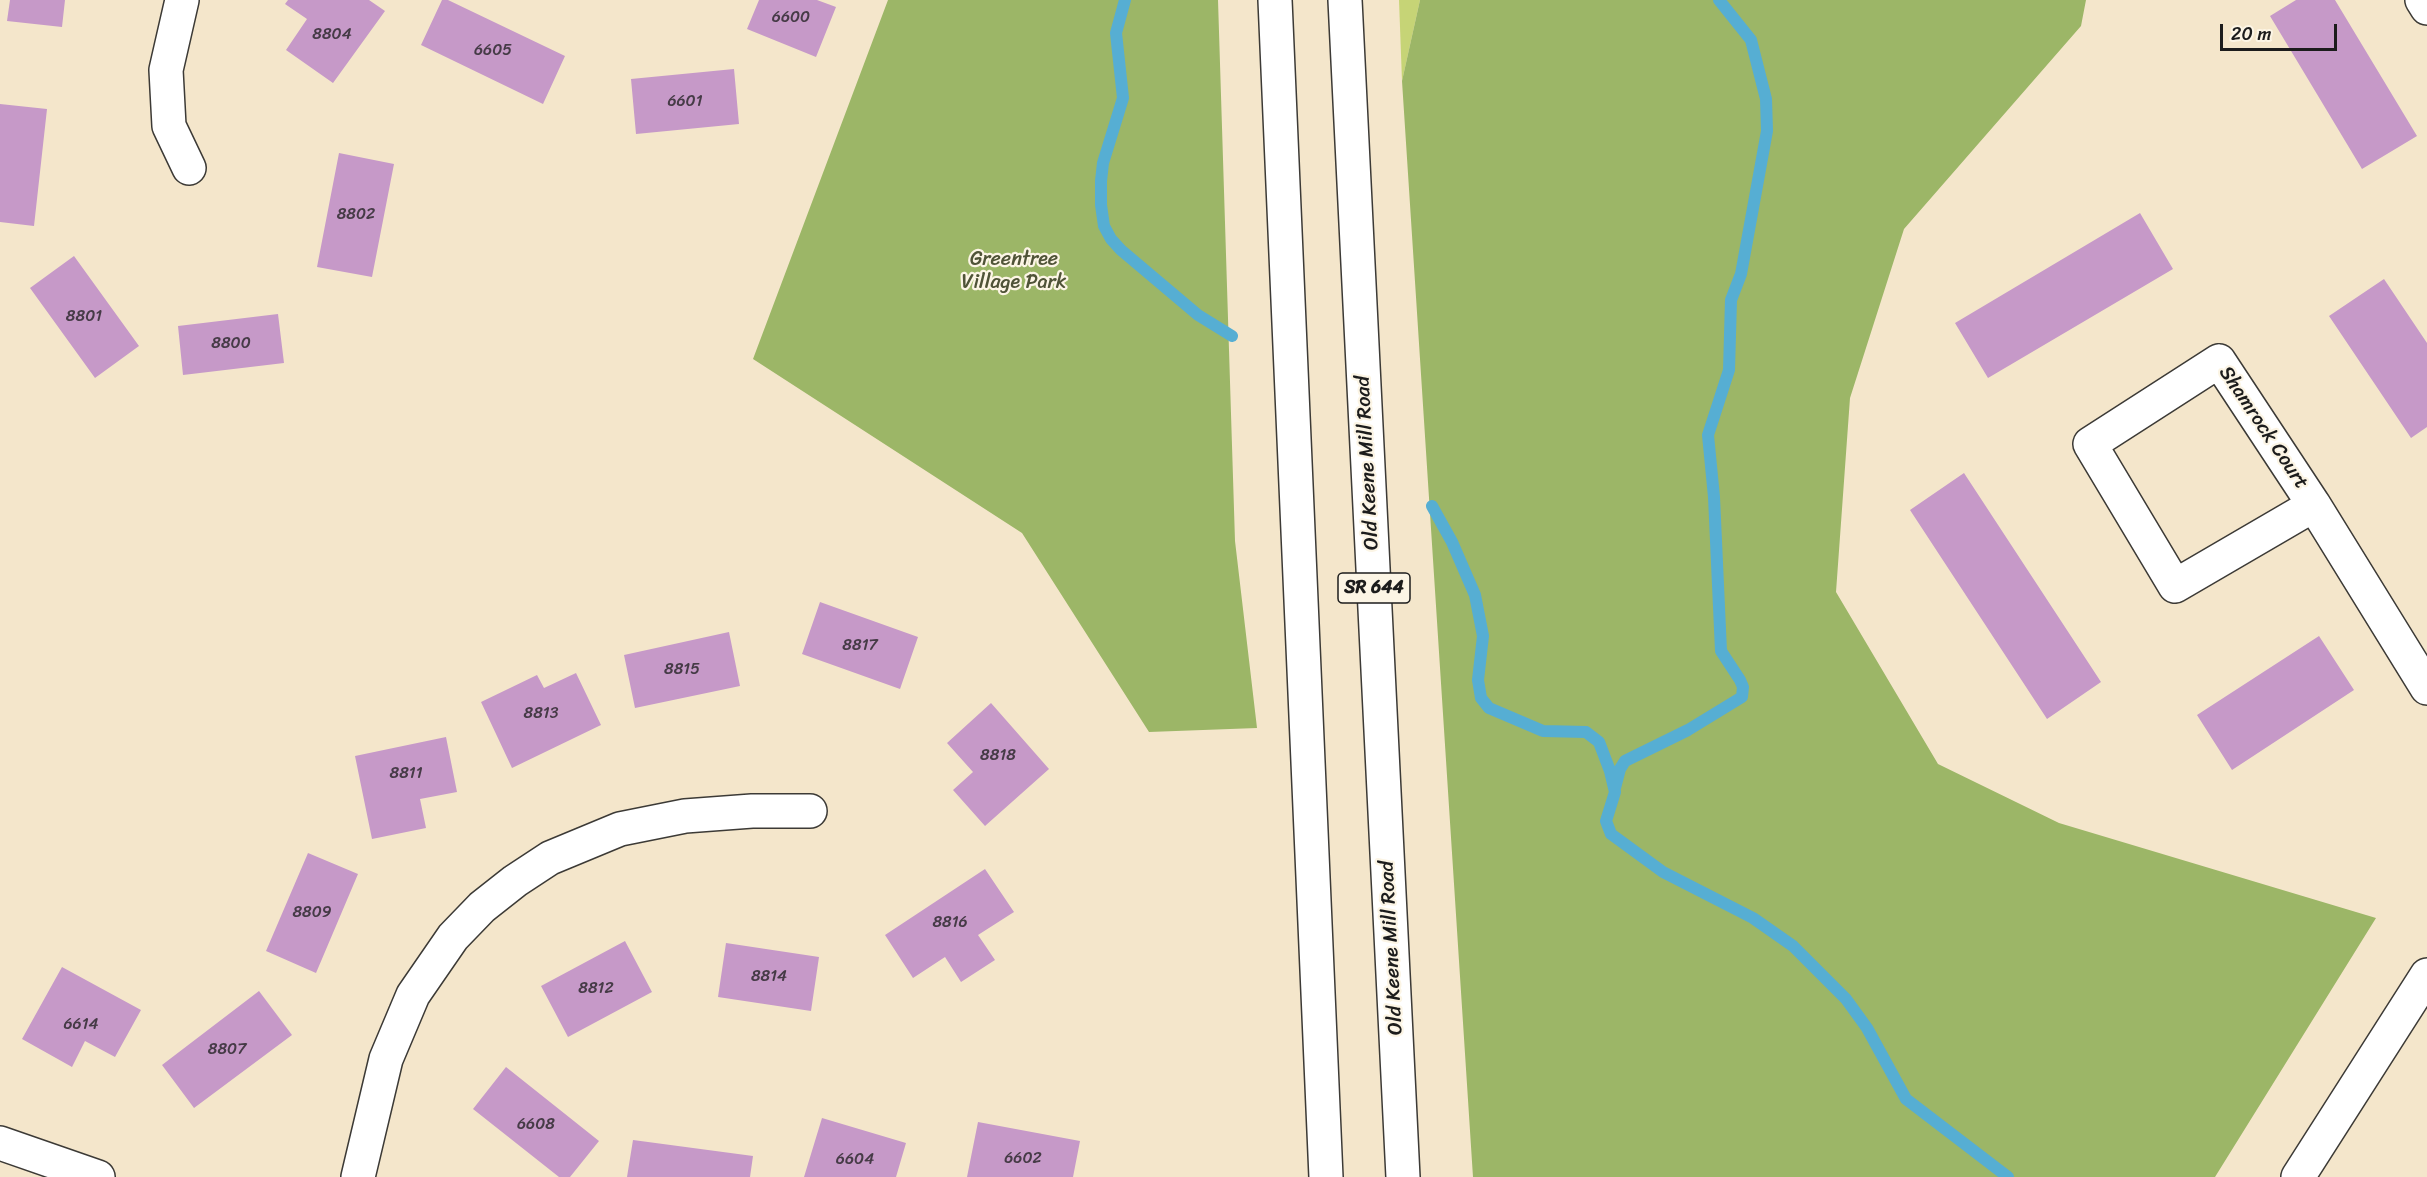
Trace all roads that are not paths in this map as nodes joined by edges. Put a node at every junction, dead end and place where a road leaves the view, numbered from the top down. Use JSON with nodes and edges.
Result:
{"nodes":[{"id":1,"x":182,"y":0,"type":"edge"},
{"id":2,"x":1275,"y":0,"type":"edge"},
{"id":3,"x":1345,"y":0,"type":"edge"},
{"id":4,"x":2422,"y":0,"type":"edge"},
{"id":5,"x":2427,"y":8,"type":"edge"},
{"id":6,"x":189,"y":168,"type":"dead end"},
{"id":7,"x":2314,"y":505,"type":"junction"},
{"id":8,"x":2427,"y":688,"type":"edge"},
{"id":9,"x":810,"y":811,"type":"dead end"},
{"id":10,"x":2427,"y":975,"type":"edge"},
{"id":11,"x":0,"y":1143,"type":"edge"},
{"id":12,"x":98,"y":1177,"type":"edge"},
{"id":13,"x":358,"y":1177,"type":"edge"},
{"id":14,"x":1326,"y":1177,"type":"edge"},
{"id":15,"x":1403,"y":1177,"type":"edge"},
{"id":16,"x":2298,"y":1177,"type":"edge"}],
"edges":[{"from":1,"to":6,"type":"main road"},
{"from":2,"to":14,"type":"main road"},
{"from":3,"to":15,"type":"main road","name":"Old Keene Mill Road","number":"SR 644"},
{"from":4,"to":5,"type":"main road"},
{"from":7,"to":7,"type":"main road","name":"Shamrock Court"},
{"from":7,"to":8,"type":"main road","name":"Shamrock Court"},
{"from":9,"to":13,"type":"main road"},
{"from":10,"to":16,"type":"main road"},
{"from":11,"to":12,"type":"main road"}]}
